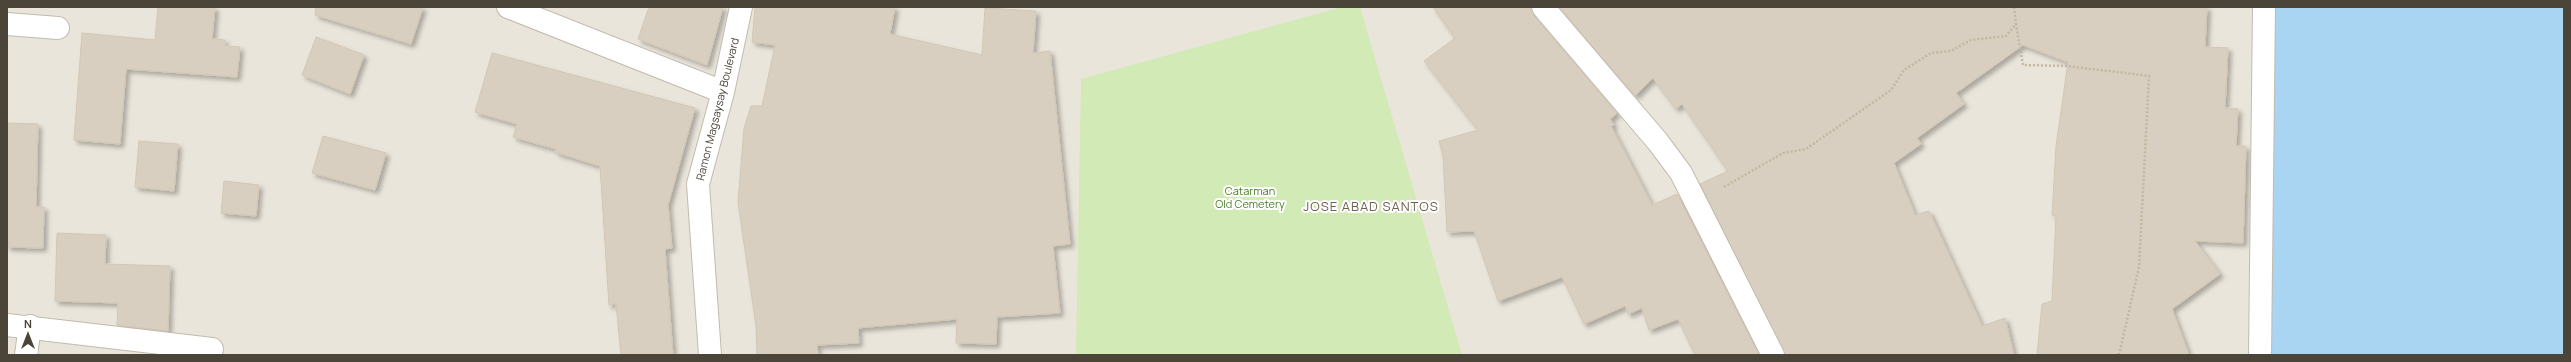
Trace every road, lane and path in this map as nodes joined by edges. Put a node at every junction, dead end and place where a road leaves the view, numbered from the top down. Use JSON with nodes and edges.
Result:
{"nodes":[{"id":1,"x":508,"y":7,"type":"edge"},
{"id":2,"x":741,"y":7,"type":"edge"},
{"id":3,"x":1543,"y":7,"type":"edge"},
{"id":4,"x":2014,"y":7,"type":"edge"},
{"id":5,"x":2264,"y":7,"type":"edge"},
{"id":6,"x":7,"y":24,"type":"edge"},
{"id":7,"x":2016,"y":24,"type":"junction"},
{"id":8,"x":58,"y":28,"type":"dead end"},
{"id":9,"x":723,"y":92,"type":"junction"},
{"id":10,"x":1698,"y":202,"type":"junction"},
{"id":11,"x":7,"y":325,"type":"edge"},
{"id":12,"x":30,"y":326,"type":"junction"},
{"id":13,"x":212,"y":349,"type":"dead end"},
{"id":14,"x":26,"y":355,"type":"edge"},
{"id":15,"x":710,"y":355,"type":"edge"},
{"id":16,"x":1773,"y":355,"type":"edge"},
{"id":17,"x":2119,"y":355,"type":"edge"},
{"id":18,"x":2260,"y":355,"type":"edge"}],
"edges":[{"from":1,"to":9,"type":"street"},
{"from":2,"to":9,"type":"street","name":"Ramon Magsaysay Boulevard"},
{"from":3,"to":10,"type":"street"},
{"from":4,"to":7,"type":"path"},
{"from":5,"to":18,"type":"street"},
{"from":6,"to":8,"type":"street"},
{"from":7,"to":10,"type":"path"},
{"from":7,"to":17,"type":"path"},
{"from":9,"to":15,"type":"street","name":"Ramon Magsaysay Boulevard"},
{"from":10,"to":16,"type":"street"},
{"from":11,"to":12,"type":"street"},
{"from":12,"to":13,"type":"street"},
{"from":12,"to":14,"type":"street"}]}
